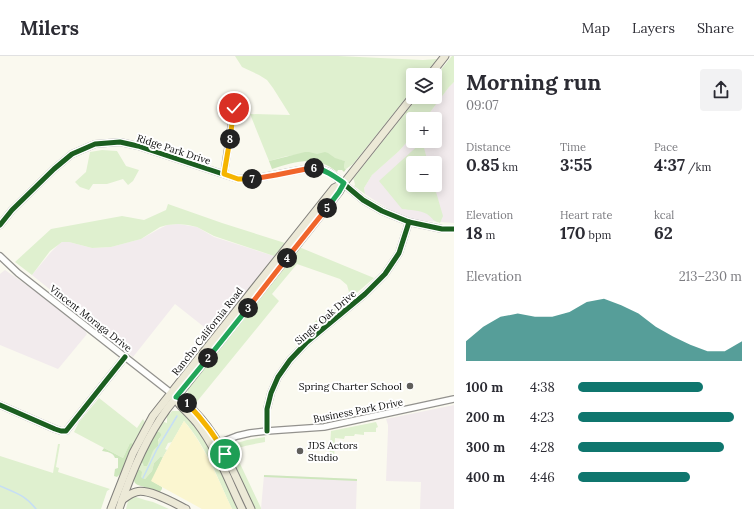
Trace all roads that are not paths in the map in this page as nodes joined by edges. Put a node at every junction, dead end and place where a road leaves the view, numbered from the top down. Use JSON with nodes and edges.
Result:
{"nodes":[{"id":1,"x":445,"y":56,"type":"edge"},
{"id":2,"x":436,"y":68,"type":"edge"},
{"id":3,"x":407,"y":104,"type":"edge"},
{"id":4,"x":234,"y":108,"type":"dead end"},
{"id":5,"x":224,"y":174,"type":"junction"},
{"id":6,"x":344,"y":183,"type":"junction"},
{"id":7,"x":409,"y":222,"type":"junction"},
{"id":8,"x":0,"y":225,"type":"edge"},
{"id":9,"x":454,"y":229,"type":"edge"},
{"id":10,"x":0,"y":256,"type":"edge"},
{"id":11,"x":125,"y":357,"type":"junction"},
{"id":12,"x":174,"y":395,"type":"junction"},
{"id":13,"x":454,"y":400,"type":"edge"},
{"id":14,"x":0,"y":405,"type":"edge"},
{"id":15,"x":267,"y":431,"type":"junction"},
{"id":16,"x":219,"y":442,"type":"junction"},
{"id":17,"x":119,"y":499,"type":"junction"},
{"id":18,"x":112,"y":509,"type":"edge"},
{"id":19,"x":119,"y":509,"type":"edge"},
{"id":20,"x":186,"y":509,"type":"edge"},
{"id":21,"x":242,"y":509,"type":"edge"},
{"id":22,"x":251,"y":509,"type":"edge"}],
"edges":[{"from":1,"to":2,"type":"main road"},
{"from":3,"to":6,"type":"main road","name":"Rancho California Road"},
{"from":4,"to":5,"type":"street"},
{"from":5,"to":6,"type":"street","name":"Ridge Park Drive"},
{"from":5,"to":8,"type":"street","name":"Ridge Park Drive"},
{"from":6,"to":7,"type":"street"},
{"from":6,"to":12,"type":"main road","name":"Rancho California Road"},
{"from":7,"to":9,"type":"street"},
{"from":7,"to":15,"type":"street","name":"Single Oak Drive"},
{"from":10,"to":11,"type":"street","name":"Vincent Moraga Drive"},
{"from":11,"to":12,"type":"street","name":"Vincent Moraga Drive"},
{"from":11,"to":14,"type":"street"},
{"from":12,"to":16,"type":"main road"},
{"from":12,"to":17,"type":"main road","name":"Rancho California Road"},
{"from":12,"to":21,"type":"main road"},
{"from":13,"to":15,"type":"street","name":"Business Park Drive"},
{"from":15,"to":16,"type":"street","name":"Business Park Drive"},
{"from":16,"to":22,"type":"main road"},
{"from":17,"to":18,"type":"main road","name":"Rancho California Road"},
{"from":17,"to":19,"type":"main road","name":"Rancho California Road"},
{"from":17,"to":20,"type":"main road"}]}
